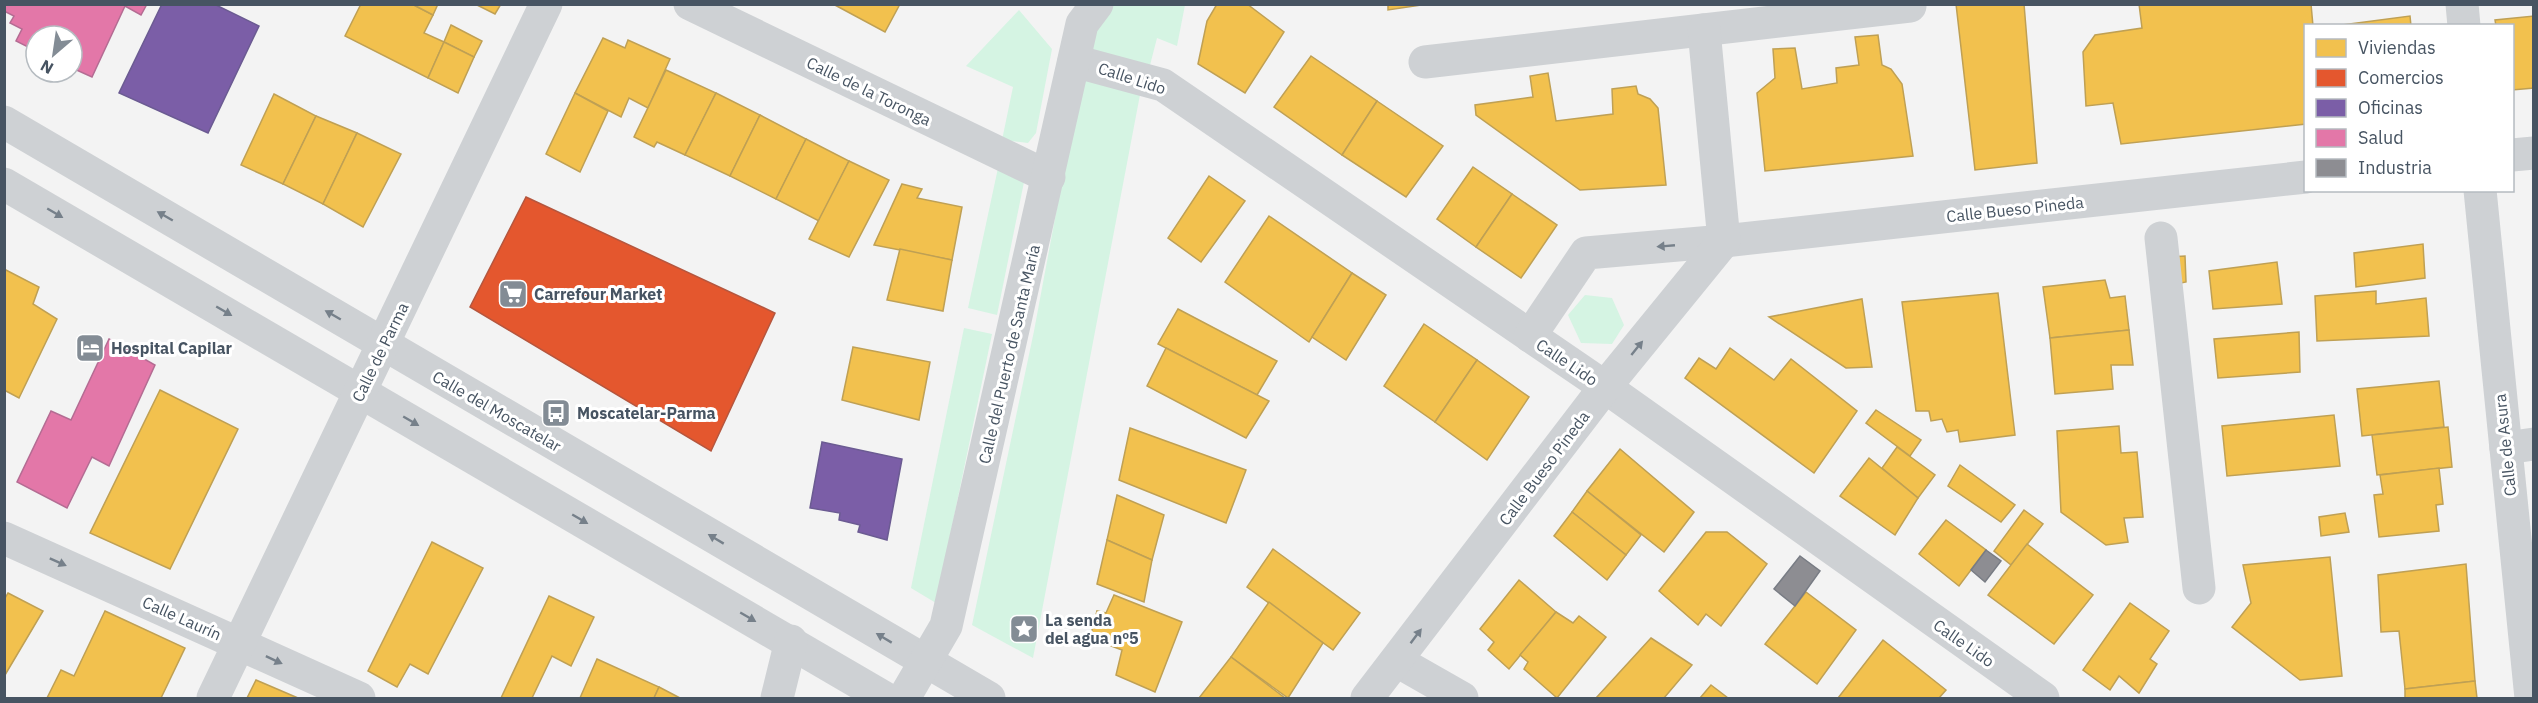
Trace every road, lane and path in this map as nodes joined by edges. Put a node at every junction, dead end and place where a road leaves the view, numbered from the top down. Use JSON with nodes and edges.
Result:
{"nodes":[{"id":1,"x":546,"y":4,"type":"edge"},
{"id":2,"x":690,"y":4,"type":"edge"},
{"id":3,"x":1097,"y":4,"type":"edge"},
{"id":4,"x":2462,"y":4,"type":"edge"},
{"id":5,"x":1910,"y":6,"type":"dead end"},
{"id":6,"x":2464,"y":24,"type":"edge"},
{"id":7,"x":1704,"y":30,"type":"junction"},
{"id":8,"x":1074,"y":61,"type":"junction"},
{"id":9,"x":1425,"y":62,"type":"dead end"},
{"id":10,"x":4,"y":122,"type":"edge"},
{"id":11,"x":2534,"y":153,"type":"edge"},
{"id":12,"x":2514,"y":155,"type":"edge"},
{"id":13,"x":1049,"y":177,"type":"junction"},
{"id":14,"x":2304,"y":177,"type":"edge"},
{"id":15,"x":4,"y":184,"type":"edge"},
{"id":16,"x":2480,"y":192,"type":"edge"},
{"id":17,"x":2161,"y":238,"type":"dead end"},
{"id":18,"x":1724,"y":241,"type":"junction"},
{"id":19,"x":1530,"y":336,"type":"junction"},
{"id":20,"x":384,"y":345,"type":"junction"},
{"id":21,"x":1605,"y":387,"type":"junction"},
{"id":22,"x":360,"y":392,"type":"junction"},
{"id":23,"x":2520,"y":446,"type":"edge"},
{"id":24,"x":4,"y":538,"type":"edge"},
{"id":25,"x":2199,"y":588,"type":"dead end"},
{"id":26,"x":791,"y":641,"type":"junction"},
{"id":27,"x":240,"y":644,"type":"junction"},
{"id":28,"x":1397,"y":662,"type":"junction"},
{"id":29,"x":926,"y":663,"type":"junction"},
{"id":30,"x":213,"y":699,"type":"edge"},
{"id":31,"x":359,"y":699,"type":"edge"},
{"id":32,"x":777,"y":699,"type":"edge"},
{"id":33,"x":885,"y":699,"type":"edge"},
{"id":34,"x":904,"y":699,"type":"edge"},
{"id":35,"x":989,"y":699,"type":"edge"},
{"id":36,"x":1367,"y":699,"type":"edge"},
{"id":37,"x":1462,"y":699,"type":"edge"},
{"id":38,"x":2043,"y":699,"type":"edge"},
{"id":39,"x":2531,"y":699,"type":"edge"}],
"edges":[{"from":1,"to":20,"type":"street","name":"Calle de Parma"},
{"from":2,"to":13,"type":"street","name":"Calle de la Toronga"},
{"from":3,"to":8,"type":"street","name":"Calle del Puerto de Santa María"},
{"from":4,"to":6,"type":"street"},
{"from":5,"to":7,"type":"street"},
{"from":7,"to":9,"type":"street"},
{"from":7,"to":18,"type":"street"},
{"from":8,"to":13,"type":"street","name":"Calle del Puerto de Santa María"},
{"from":8,"to":19,"type":"street","name":"Calle Lido"},
{"from":20,"to":10,"type":"street","name":"Calle del Moscatelar","one_way":true},
{"from":11,"to":12,"type":"street"},
{"from":13,"to":29,"type":"street","name":"Calle del Puerto de Santa María"},
{"from":14,"to":18,"type":"street","name":"Calle Bueso Pineda"},
{"from":15,"to":22,"type":"street","one_way":true},
{"from":16,"to":23,"type":"street","name":"Calle de Asura"},
{"from":17,"to":25,"type":"street"},
{"from":18,"to":19,"type":"street","name":"Calle Bueso Pineda","one_way":true},
{"from":21,"to":18,"type":"street","name":"Calle Bueso Pineda","one_way":true},
{"from":19,"to":21,"type":"street","name":"Calle Lido"},
{"from":20,"to":22,"type":"street","name":"Calle de Parma"},
{"from":29,"to":20,"type":"street","name":"Calle del Moscatelar","one_way":true},
{"from":28,"to":21,"type":"street","name":"Calle Bueso Pineda","one_way":true},
{"from":21,"to":38,"type":"street","name":"Calle Lido"},
{"from":22,"to":26,"type":"street","one_way":true},
{"from":22,"to":27,"type":"street","name":"Calle de Parma"},
{"from":23,"to":39,"type":"street","name":"Calle de Asura"},
{"from":24,"to":27,"type":"street","name":"Calle Laurín","one_way":true},
{"from":26,"to":32,"type":"street"},
{"from":26,"to":33,"type":"street"},
{"from":27,"to":30,"type":"street","name":"Calle de Parma"},
{"from":27,"to":31,"type":"street","name":"Calle Laurín","one_way":true},
{"from":28,"to":36,"type":"street","name":"Calle Bueso Pineda"},
{"from":28,"to":37,"type":"street"},
{"from":29,"to":34,"type":"street","name":"Calle del Puerto de Santa María"},
{"from":29,"to":35,"type":"street","name":"Calle del Moscatelar"}]}
